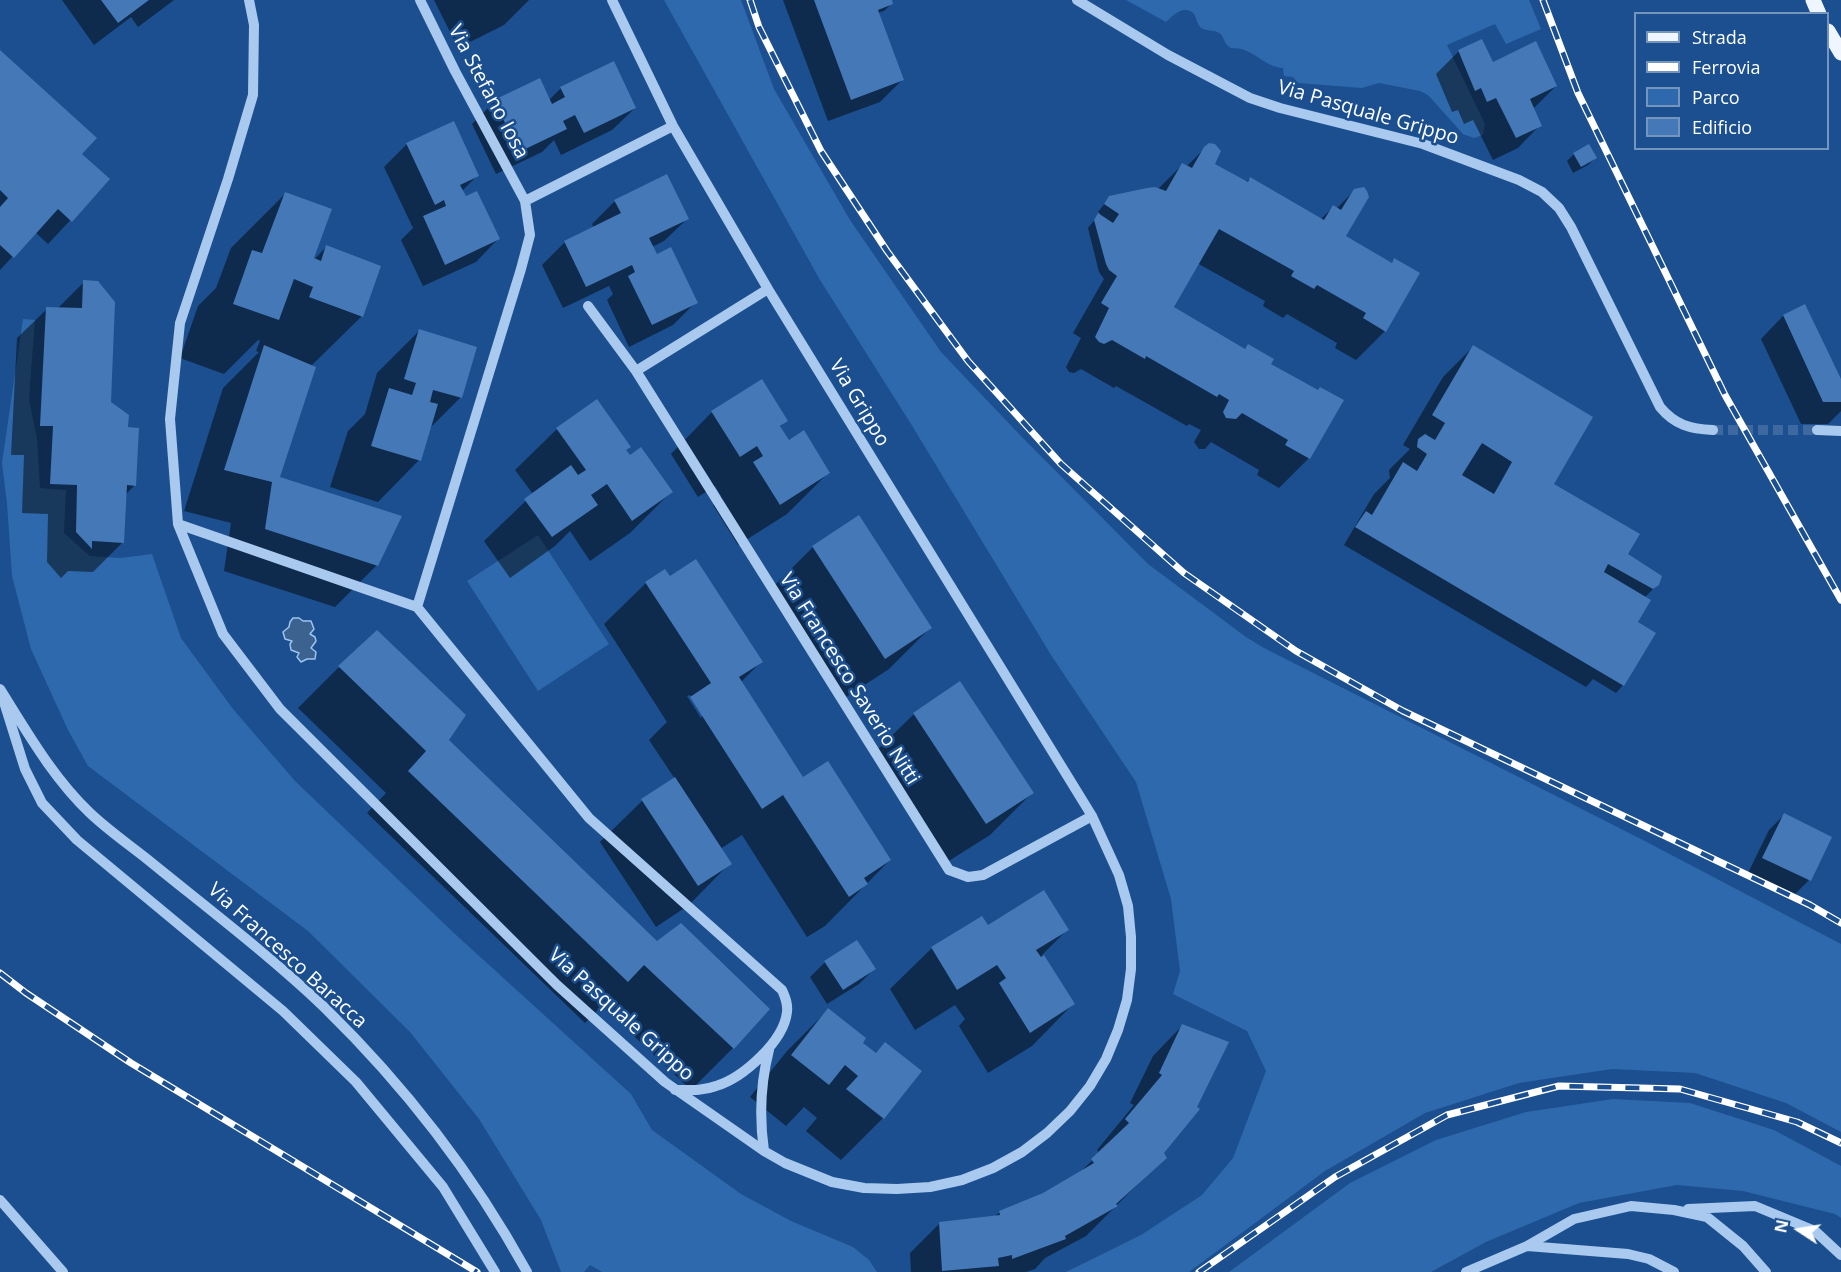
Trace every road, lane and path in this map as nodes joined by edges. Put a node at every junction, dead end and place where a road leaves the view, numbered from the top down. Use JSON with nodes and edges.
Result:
{"nodes":[{"id":1,"x":249,"y":0,"type":"edge"},
{"id":2,"x":420,"y":0,"type":"edge"},
{"id":3,"x":612,"y":0,"type":"edge"},
{"id":4,"x":1077,"y":0,"type":"edge"},
{"id":5,"x":1829,"y":34,"type":"edge"},
{"id":6,"x":1841,"y":53,"type":"edge"},
{"id":7,"x":673,"y":126,"type":"junction"},
{"id":8,"x":525,"y":201,"type":"junction"},
{"id":9,"x":768,"y":289,"type":"junction"},
{"id":10,"x":588,"y":306,"type":"dead end"},
{"id":11,"x":636,"y":371,"type":"junction"},
{"id":12,"x":1713,"y":430,"type":"tunnel mouth"},
{"id":13,"x":1817,"y":430,"type":"tunnel mouth"},
{"id":14,"x":1841,"y":431,"type":"edge"},
{"id":15,"x":178,"y":524,"type":"junction"},
{"id":16,"x":417,"y":607,"type":"junction"},
{"id":17,"x":0,"y":690,"type":"edge"},
{"id":18,"x":1092,"y":816,"type":"junction"},
{"id":19,"x":770,"y":1045,"type":"junction"},
{"id":20,"x":675,"y":1090,"type":"junction"},
{"id":21,"x":764,"y":1151,"type":"junction"},
{"id":22,"x":0,"y":1200,"type":"edge"},
{"id":23,"x":1674,"y":1210,"type":"junction"},
{"id":24,"x":1527,"y":1246,"type":"junction"},
{"id":25,"x":1841,"y":1255,"type":"edge"},
{"id":26,"x":63,"y":1272,"type":"edge"},
{"id":27,"x":495,"y":1272,"type":"edge"},
{"id":28,"x":527,"y":1272,"type":"edge"},
{"id":29,"x":1466,"y":1272,"type":"edge"},
{"id":30,"x":1674,"y":1272,"type":"edge"},
{"id":31,"x":1766,"y":1272,"type":"edge"}],
"edges":[{"from":1,"to":15,"type":"street","name":"Via Pasquale Grippo"},
{"from":2,"to":8,"type":"street","name":"Via Stefano Iosa"},
{"from":3,"to":7,"type":"street","name":"Via Grippo"},
{"from":4,"to":12,"type":"street","name":"Via Pasquale Grippo"},
{"from":5,"to":6,"type":"main road"},
{"from":7,"to":8,"type":"street"},
{"from":7,"to":9,"type":"street","name":"Via Grippo"},
{"from":8,"to":16,"type":"street"},
{"from":9,"to":11,"type":"street"},
{"from":9,"to":18,"type":"street","name":"Via Grippo"},
{"from":10,"to":11,"type":"street","name":"Via Francesco Saverio Nitti"},
{"from":11,"to":18,"type":"street","name":"Via Francesco Saverio Nitti"},
{"from":13,"to":14,"type":"street"},
{"from":15,"to":16,"type":"street"},
{"from":15,"to":20,"type":"street","name":"Via Pasquale Grippo"},
{"from":16,"to":19,"type":"street"},
{"from":17,"to":27,"type":"street","name":"Via Francesco Baracca"},
{"from":17,"to":28,"type":"street","name":"Via Francesco Baracca"},
{"from":18,"to":21,"type":"street","name":"Via Pasquale Grippo"},
{"from":19,"to":20,"type":"street"},
{"from":19,"to":21,"type":"street"},
{"from":20,"to":21,"type":"street","name":"Via Pasquale Grippo"},
{"from":22,"to":26,"type":"street"},
{"from":23,"to":24,"type":"street"},
{"from":23,"to":25,"type":"street"},
{"from":23,"to":31,"type":"street"},
{"from":24,"to":29,"type":"street"},
{"from":24,"to":30,"type":"street"}]}
